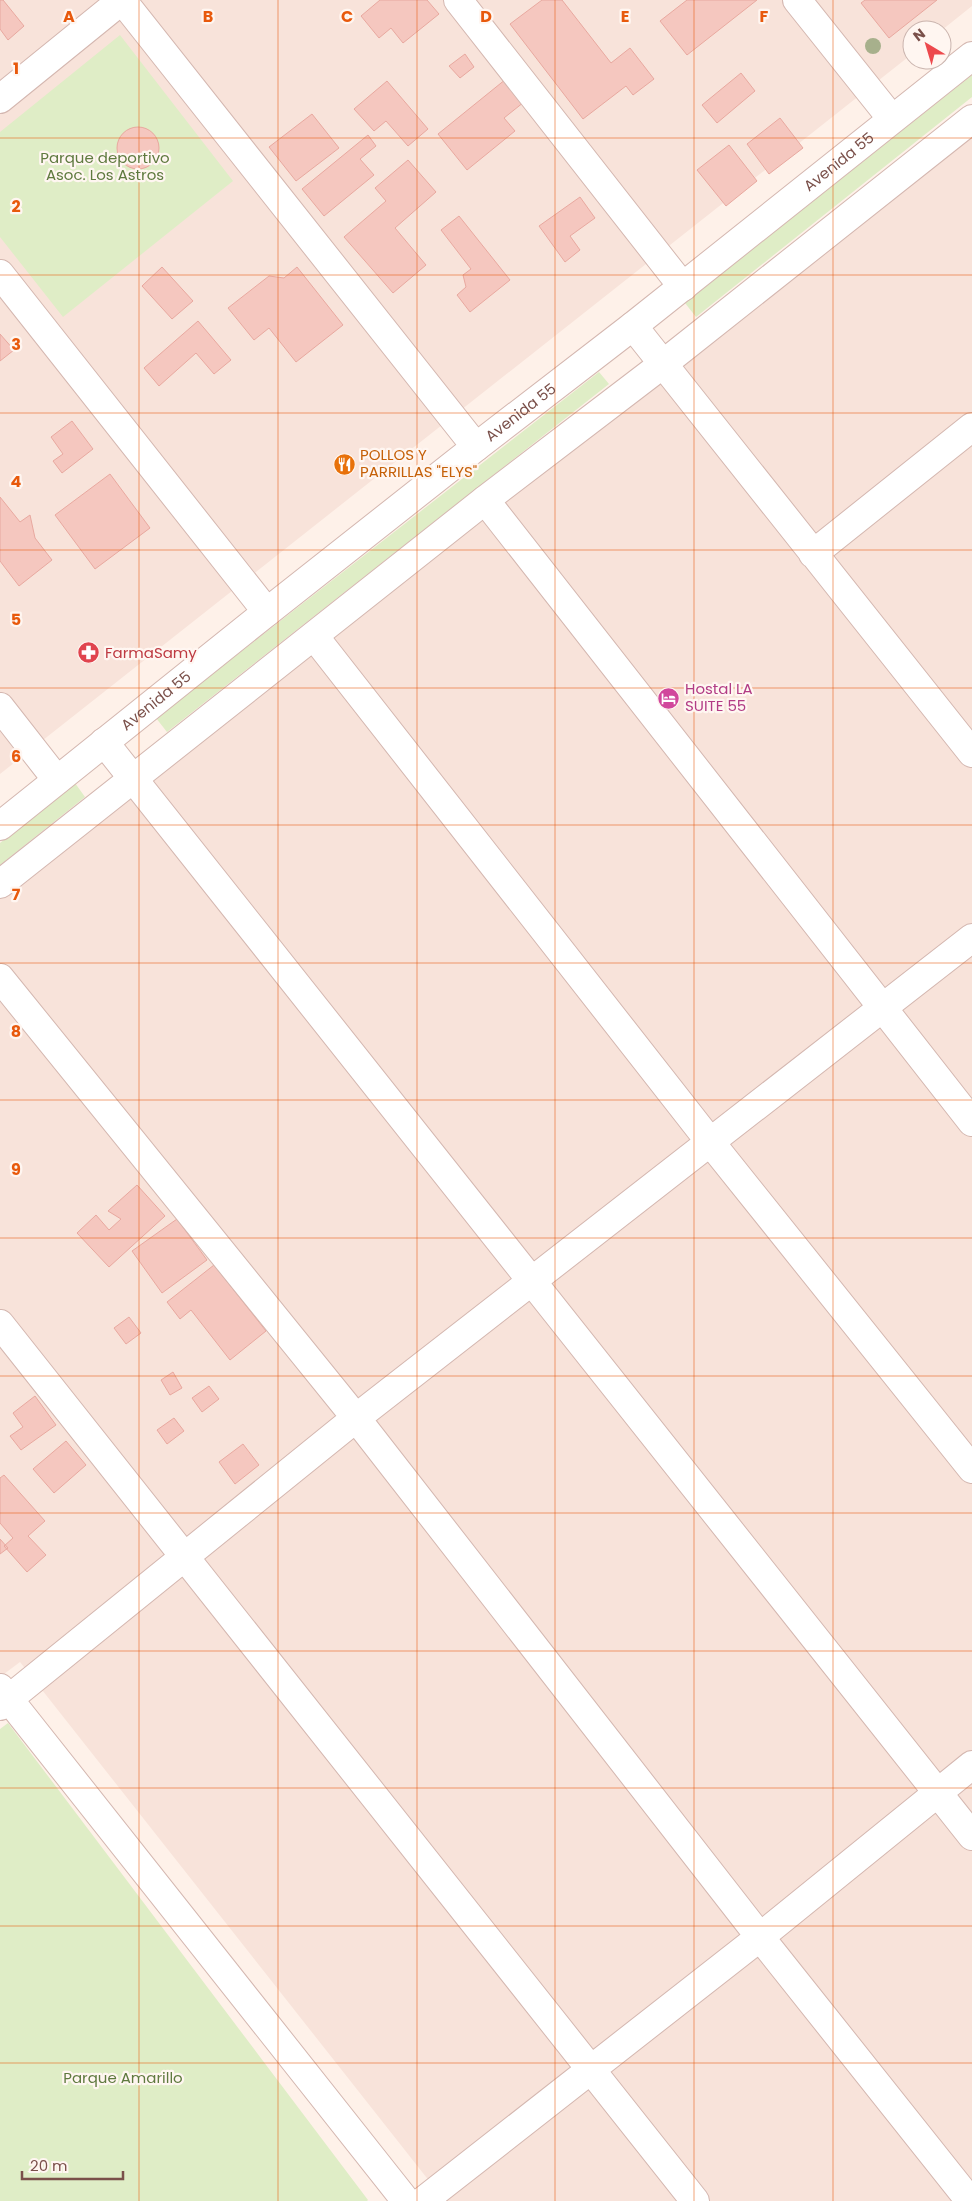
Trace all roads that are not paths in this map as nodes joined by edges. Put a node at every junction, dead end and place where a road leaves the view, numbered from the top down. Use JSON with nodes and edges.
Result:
{"nodes":[{"id":1,"x":122,"y":0,"type":"edge"},
{"id":2,"x":458,"y":0,"type":"edge"},
{"id":3,"x":797,"y":0,"type":"edge"},
{"id":4,"x":972,"y":56,"type":"edge"},
{"id":5,"x":0,"y":99,"type":"edge"},
{"id":6,"x":892,"y":119,"type":"junction"},
{"id":7,"x":972,"y":119,"type":"edge"},
{"id":8,"x":0,"y":274,"type":"edge"},
{"id":9,"x":683,"y":286,"type":"junction"},
{"id":10,"x":633,"y":326,"type":"junction"},
{"id":11,"x":663,"y":364,"type":"junction"},
{"id":12,"x":972,"y":427,"type":"edge"},
{"id":13,"x":476,"y":447,"type":"junction"},
{"id":14,"x":485,"y":500,"type":"junction"},
{"id":15,"x":813,"y":554,"type":"junction"},
{"id":16,"x":267,"y":612,"type":"junction"},
{"id":17,"x":314,"y":636,"type":"junction"},
{"id":18,"x":0,"y":707,"type":"edge"},
{"id":19,"x":104,"y":742,"type":"junction"},
{"id":20,"x":972,"y":753,"type":"edge"},
{"id":21,"x":133,"y":779,"type":"junction"},
{"id":22,"x":57,"y":780,"type":"junction"},
{"id":23,"x":0,"y":826,"type":"edge"},
{"id":24,"x":0,"y":884,"type":"edge"},
{"id":25,"x":972,"y":938,"type":"edge"},
{"id":26,"x":0,"y":978,"type":"edge"},
{"id":27,"x":882,"y":1008,"type":"junction"},
{"id":28,"x":972,"y":1122,"type":"edge"},
{"id":29,"x":711,"y":1143,"type":"junction"},
{"id":30,"x":532,"y":1282,"type":"junction"},
{"id":31,"x":0,"y":1324,"type":"edge"},
{"id":32,"x":356,"y":1418,"type":"junction"},
{"id":33,"x":972,"y":1470,"type":"edge"},
{"id":34,"x":185,"y":1558,"type":"junction"},
{"id":35,"x":3,"y":1698,"type":"edge"},
{"id":36,"x":972,"y":1765,"type":"edge"},
{"id":37,"x":938,"y":1792,"type":"junction"},
{"id":38,"x":972,"y":1836,"type":"edge"},
{"id":39,"x":760,"y":1937,"type":"junction"},
{"id":40,"x":592,"y":2070,"type":"junction"},
{"id":41,"x":406,"y":2201,"type":"edge"},
{"id":42,"x":424,"y":2201,"type":"edge"},
{"id":43,"x":695,"y":2201,"type":"edge"},
{"id":44,"x":970,"y":2201,"type":"edge"}],
"edges":[{"from":1,"to":5,"type":"street"},
{"from":1,"to":13,"type":"street"},
{"from":2,"to":9,"type":"street"},
{"from":3,"to":6,"type":"street"},
{"from":4,"to":6,"type":"street","name":"Avenida 55"},
{"from":6,"to":9,"type":"street","name":"Avenida 55"},
{"from":7,"to":11,"type":"street"},
{"from":8,"to":16,"type":"street"},
{"from":9,"to":10,"type":"street","name":"Avenida 55"},
{"from":10,"to":11,"type":"street"},
{"from":10,"to":13,"type":"street","name":"Avenida 55"},
{"from":11,"to":14,"type":"street"},
{"from":11,"to":15,"type":"street"},
{"from":12,"to":15,"type":"street"},
{"from":13,"to":16,"type":"street","name":"Avenida 55"},
{"from":14,"to":17,"type":"street"},
{"from":14,"to":27,"type":"street"},
{"from":15,"to":20,"type":"street"},
{"from":16,"to":19,"type":"street","name":"Avenida 55"},
{"from":17,"to":21,"type":"street"},
{"from":17,"to":29,"type":"street"},
{"from":18,"to":22,"type":"street"},
{"from":19,"to":21,"type":"street"},
{"from":19,"to":22,"type":"street","name":"Avenida 55"},
{"from":21,"to":24,"type":"street"},
{"from":21,"to":30,"type":"street"},
{"from":22,"to":23,"type":"street","name":"Avenida 55"},
{"from":25,"to":27,"type":"street"},
{"from":26,"to":32,"type":"street"},
{"from":27,"to":28,"type":"street"},
{"from":27,"to":29,"type":"street"},
{"from":29,"to":30,"type":"street"},
{"from":29,"to":33,"type":"street"},
{"from":30,"to":32,"type":"street"},
{"from":30,"to":37,"type":"street"},
{"from":31,"to":34,"type":"street"},
{"from":32,"to":34,"type":"street"},
{"from":32,"to":39,"type":"street"},
{"from":34,"to":35,"type":"street"},
{"from":34,"to":40,"type":"street"},
{"from":35,"to":41,"type":"street"},
{"from":36,"to":37,"type":"street"},
{"from":37,"to":38,"type":"street"},
{"from":37,"to":39,"type":"street"},
{"from":39,"to":40,"type":"street"},
{"from":39,"to":44,"type":"street"},
{"from":40,"to":42,"type":"street"},
{"from":40,"to":43,"type":"street"}]}
